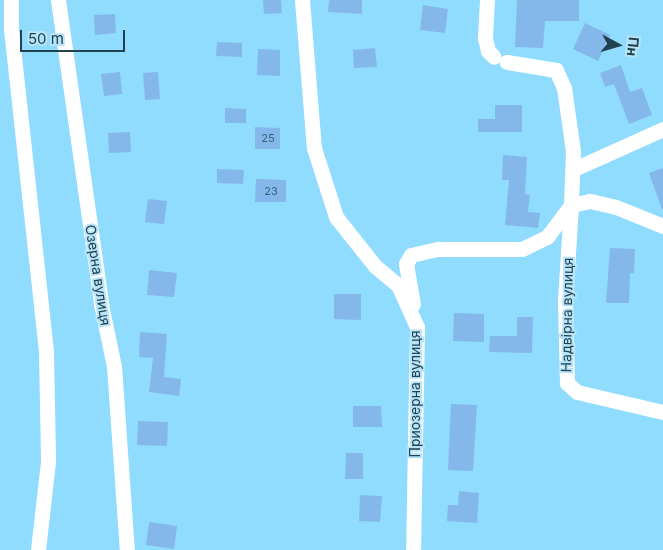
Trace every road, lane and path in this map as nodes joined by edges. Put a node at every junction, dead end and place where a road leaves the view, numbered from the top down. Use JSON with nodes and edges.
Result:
{"nodes":[{"id":1,"x":11,"y":0,"type":"edge"},
{"id":2,"x":58,"y":0,"type":"edge"},
{"id":3,"x":302,"y":0,"type":"edge"},
{"id":4,"x":487,"y":0,"type":"edge"},
{"id":5,"x":663,"y":129,"type":"edge"},
{"id":6,"x":574,"y":169,"type":"junction"},
{"id":7,"x":571,"y":205,"type":"junction"},
{"id":8,"x":663,"y":226,"type":"edge"},
{"id":9,"x":417,"y":327,"type":"junction"},
{"id":10,"x":663,"y":412,"type":"edge"},
{"id":11,"x":38,"y":550,"type":"edge"},
{"id":12,"x":127,"y":550,"type":"edge"},
{"id":13,"x":413,"y":550,"type":"edge"}],
"edges":[{"from":1,"to":11,"type":"street"},
{"from":2,"to":12,"type":"street","name":"Озерна вулиця"},
{"from":3,"to":9,"type":"street","name":"Приозерна вулиця"},
{"from":4,"to":6,"type":"street","name":"Надвірна вулиця"},
{"from":5,"to":6,"type":"street"},
{"from":6,"to":7,"type":"street","name":"Надвірна вулиця"},
{"from":7,"to":8,"type":"street"},
{"from":7,"to":9,"type":"street"},
{"from":7,"to":10,"type":"street","name":"Надвірна вулиця"},
{"from":9,"to":13,"type":"street","name":"Приозерна вулиця"}]}
